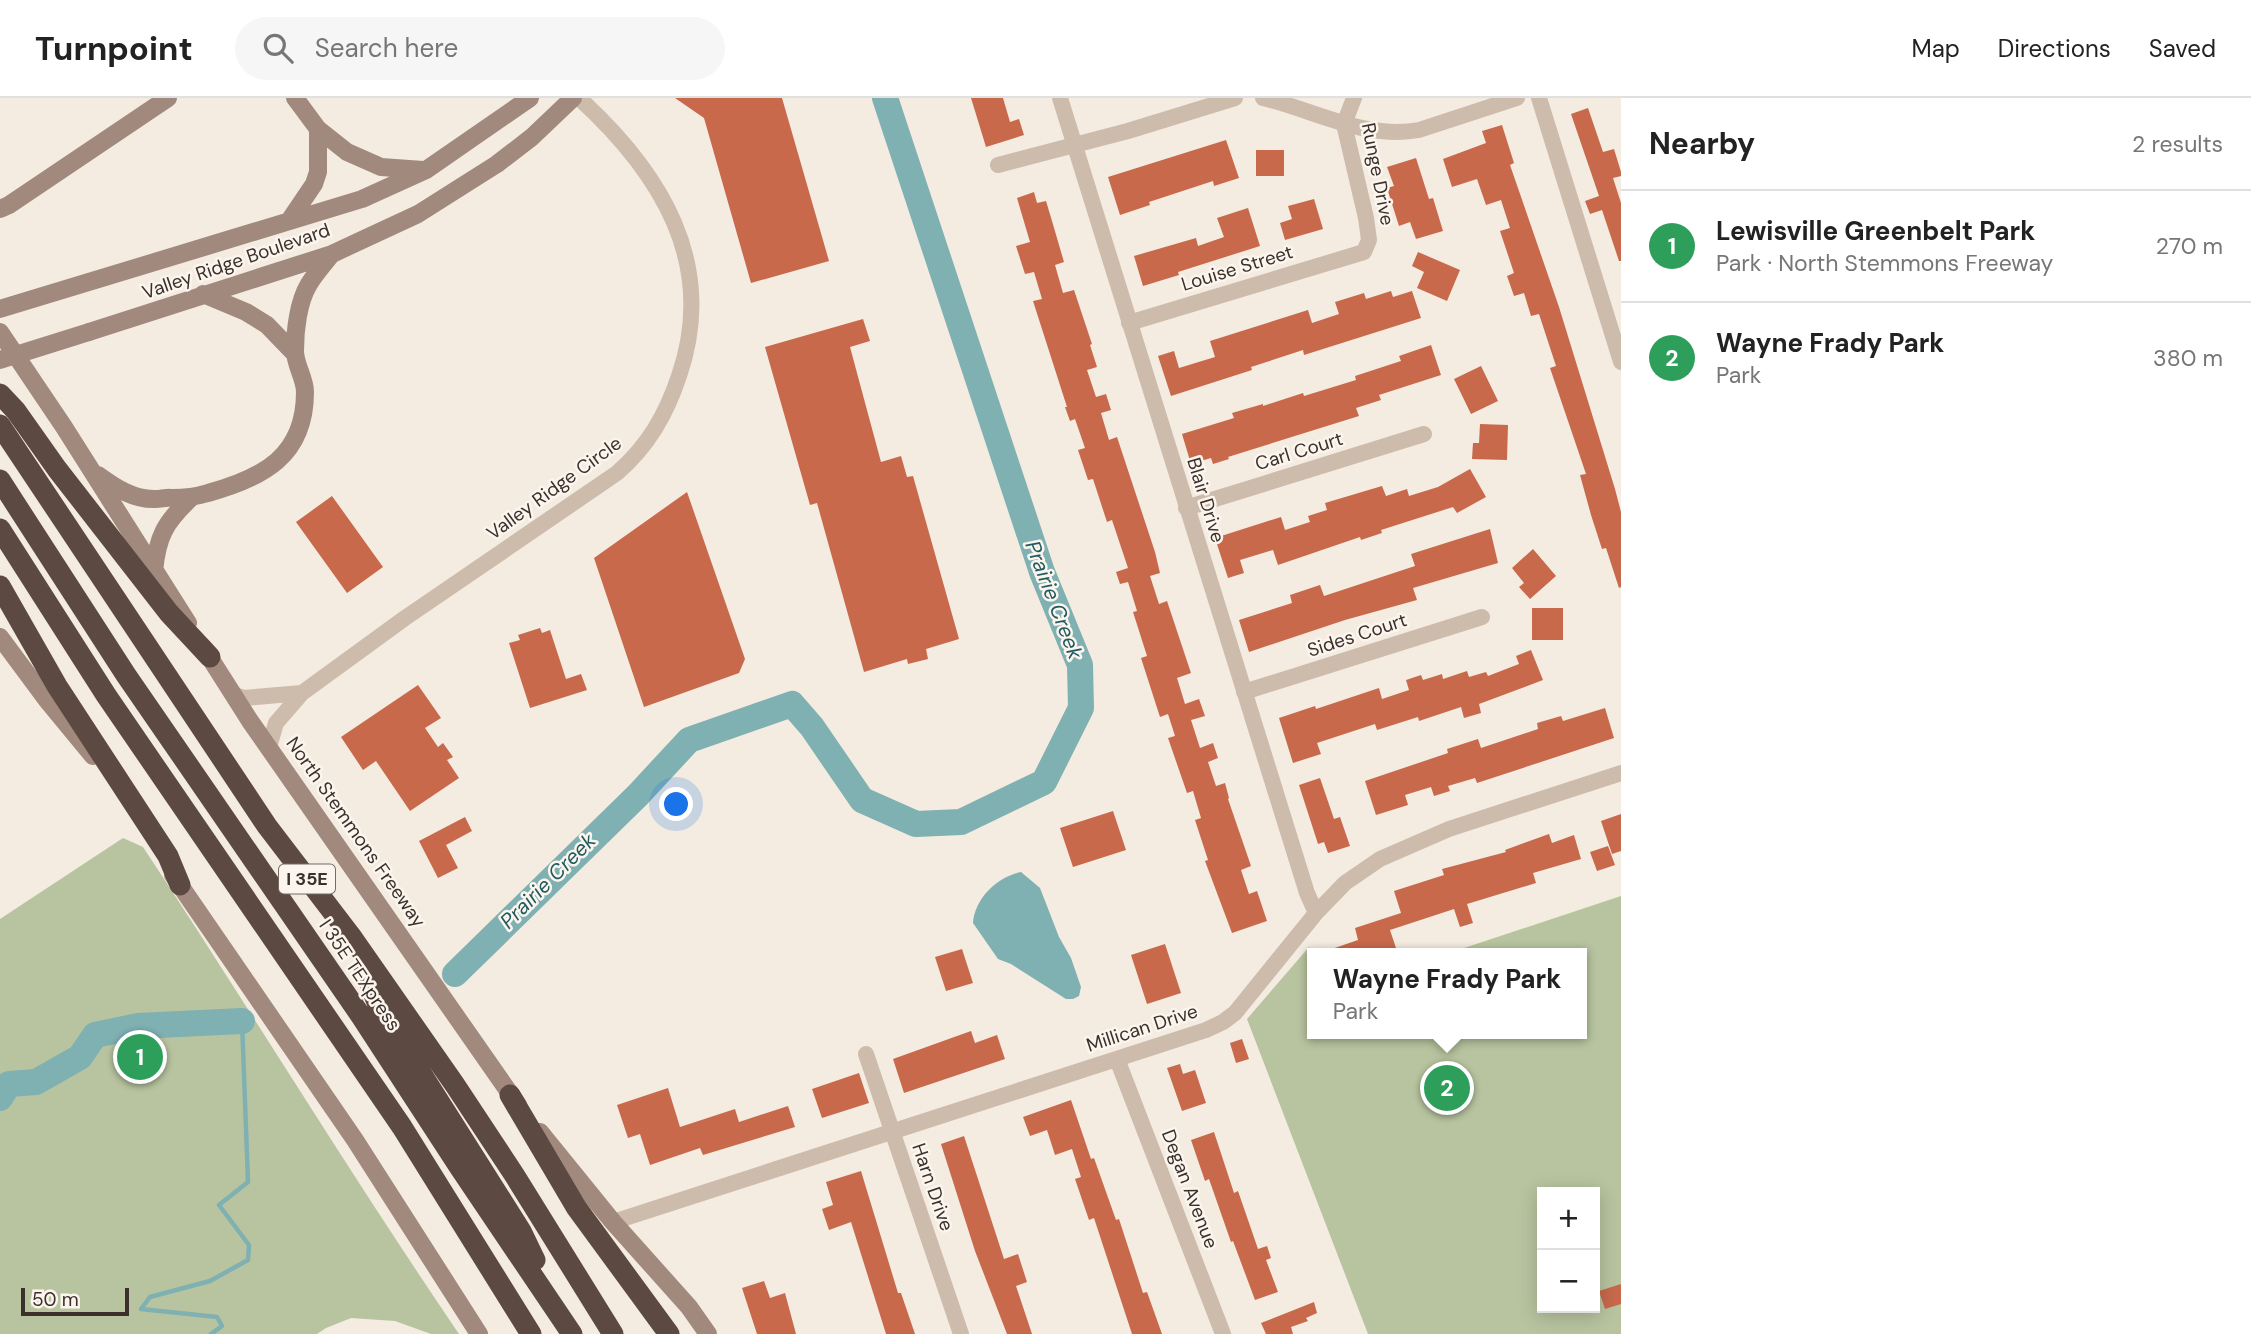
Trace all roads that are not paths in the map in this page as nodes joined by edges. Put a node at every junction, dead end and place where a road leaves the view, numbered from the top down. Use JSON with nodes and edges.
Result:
{"nodes":[{"id":1,"x":168,"y":98,"type":"edge"},
{"id":2,"x":295,"y":98,"type":"edge"},
{"id":3,"x":530,"y":98,"type":"edge"},
{"id":4,"x":573,"y":98,"type":"edge"},
{"id":5,"x":579,"y":98,"type":"edge"},
{"id":6,"x":1060,"y":98,"type":"edge"},
{"id":7,"x":1235,"y":98,"type":"edge"},
{"id":8,"x":1263,"y":98,"type":"edge"},
{"id":9,"x":1353,"y":98,"type":"edge"},
{"id":10,"x":1517,"y":98,"type":"edge"},
{"id":11,"x":1539,"y":98,"type":"edge"},
{"id":12,"x":1344,"y":124,"type":"junction"},
{"id":13,"x":318,"y":129,"type":"junction"},
{"id":14,"x":1075,"y":145,"type":"junction"},
{"id":15,"x":998,"y":165,"type":"dead end"},
{"id":16,"x":426,"y":170,"type":"junction"},
{"id":17,"x":3,"y":211,"type":"edge"},
{"id":18,"x":289,"y":221,"type":"junction"},
{"id":19,"x":332,"y":254,"type":"junction"},
{"id":20,"x":1358,"y":254,"type":"joint"},
{"id":21,"x":203,"y":294,"type":"junction"},
{"id":22,"x":0,"y":309,"type":"edge"},
{"id":23,"x":1129,"y":323,"type":"junction"},
{"id":24,"x":0,"y":332,"type":"edge"},
{"id":25,"x":295,"y":354,"type":"junction"},
{"id":26,"x":0,"y":359,"type":"edge"},
{"id":27,"x":1621,"y":362,"type":"edge"},
{"id":28,"x":0,"y":394,"type":"edge"},
{"id":29,"x":0,"y":425,"type":"edge"},
{"id":30,"x":1424,"y":435,"type":"dead end"},
{"id":31,"x":93,"y":471,"type":"junction"},
{"id":32,"x":0,"y":480,"type":"edge"},
{"id":33,"x":191,"y":498,"type":"junction"},
{"id":34,"x":1186,"y":508,"type":"junction"},
{"id":35,"x":0,"y":529,"type":"edge"},
{"id":36,"x":155,"y":572,"type":"junction"},
{"id":37,"x":0,"y":586,"type":"edge"},
{"id":38,"x":1482,"y":617,"type":"dead end"},
{"id":39,"x":0,"y":638,"type":"edge"},
{"id":40,"x":210,"y":657,"type":"junction"},
{"id":41,"x":1244,"y":692,"type":"junction"},
{"id":42,"x":302,"y":693,"type":"junction"},
{"id":43,"x":234,"y":695,"type":"junction"},
{"id":44,"x":269,"y":747,"type":"junction"},
{"id":45,"x":1621,"y":773,"type":"edge"},
{"id":46,"x":180,"y":885,"type":"junction"},
{"id":47,"x":1316,"y":913,"type":"junction"},
{"id":48,"x":351,"y":936,"type":"junction"},
{"id":49,"x":866,"y":1054,"type":"dead end"},
{"id":50,"x":1117,"y":1059,"type":"junction"},
{"id":51,"x":510,"y":1095,"type":"junction"},
{"id":52,"x":892,"y":1130,"type":"junction"},
{"id":53,"x":613,"y":1222,"type":"junction"},
{"id":54,"x":518,"y":1311,"type":"junction"},
{"id":55,"x":568,"y":1328,"type":"edge"},
{"id":56,"x":478,"y":1334,"type":"edge"},
{"id":57,"x":531,"y":1334,"type":"edge"},
{"id":58,"x":545,"y":1334,"type":"edge"},
{"id":59,"x":613,"y":1334,"type":"edge"},
{"id":60,"x":669,"y":1334,"type":"edge"},
{"id":61,"x":708,"y":1334,"type":"edge"},
{"id":62,"x":961,"y":1334,"type":"edge"},
{"id":63,"x":1223,"y":1334,"type":"edge"}],
"edges":[{"from":1,"to":17,"type":"main road"},
{"from":2,"to":13,"type":"main road"},
{"from":3,"to":16,"type":"main road","name":"Valley Ridge Boulevard"},
{"from":4,"to":19,"type":"main road","name":"Valley Ridge Boulevard"},
{"from":5,"to":42,"type":"street","name":"Valley Ridge Circle"},
{"from":6,"to":14,"type":"street","name":"Blair Drive"},
{"from":7,"to":14,"type":"street"},
{"from":8,"to":12,"type":"street"},
{"from":9,"to":12,"type":"street","name":"Runge Drive"},
{"from":10,"to":12,"type":"street"},
{"from":11,"to":27,"type":"street"},
{"from":12,"to":20,"type":"street","name":"Runge Drive"},
{"from":13,"to":16,"type":"main road"},
{"from":13,"to":18,"type":"main road"},
{"from":14,"to":15,"type":"street"},
{"from":14,"to":23,"type":"street","name":"Blair Drive"},
{"from":16,"to":18,"type":"main road","name":"Valley Ridge Boulevard"},
{"from":18,"to":22,"type":"main road","name":"Valley Ridge Boulevard"},
{"from":19,"to":21,"type":"main road","name":"Valley Ridge Boulevard"},
{"from":19,"to":25,"type":"main road"},
{"from":20,"to":23,"type":"street","name":"Louise Street"},
{"from":21,"to":25,"type":"main road"},
{"from":21,"to":26,"type":"main road","name":"Valley Ridge Boulevard","bridge":true},
{"from":23,"to":34,"type":"street","name":"Blair Drive"},
{"from":24,"to":31,"type":"main road","name":"North Stemmons Freeway"},
{"from":25,"to":33,"type":"main road"},
{"from":28,"to":40,"type":"highway"},
{"from":29,"to":48,"type":"highway","number":"I 35E"},
{"from":30,"to":34,"type":"street","name":"Carl Court"},
{"from":31,"to":33,"type":"main road"},
{"from":31,"to":36,"type":"main road","name":"North Stemmons Freeway"},
{"from":32,"to":55,"type":"highway","name":"I 35E TEXpress"},
{"from":33,"to":36,"type":"main road"},
{"from":34,"to":41,"type":"street","name":"Blair Drive"},
{"from":35,"to":54,"type":"highway"},
{"from":36,"to":40,"type":"main road","name":"North Stemmons Freeway"},
{"from":37,"to":46,"type":"highway"},
{"from":38,"to":41,"type":"street","name":"Sides Court"},
{"from":39,"to":46,"type":"main road"},
{"from":40,"to":43,"type":"main road","name":"North Stemmons Freeway"},
{"from":41,"to":47,"type":"street","name":"Blair Drive"},
{"from":42,"to":43,"type":"street"},
{"from":42,"to":44,"type":"street","name":"Valley Ridge Circle"},
{"from":43,"to":44,"type":"main road","name":"North Stemmons Freeway"},
{"from":44,"to":51,"type":"main road","name":"North Stemmons Freeway"},
{"from":45,"to":47,"type":"street","name":"Millican Drive"},
{"from":46,"to":56,"type":"main road"},
{"from":47,"to":50,"type":"street","name":"Millican Drive"},
{"from":48,"to":55,"type":"highway"},
{"from":48,"to":59,"type":"highway","number":"I 35E"},
{"from":49,"to":52,"type":"street","name":"Harn Drive"},
{"from":50,"to":52,"type":"street","name":"Millican Drive"},
{"from":50,"to":63,"type":"street","name":"Degan Avenue"},
{"from":51,"to":53,"type":"main road","name":"North Stemmons Freeway"},
{"from":51,"to":60,"type":"highway"},
{"from":52,"to":53,"type":"street","name":"Millican Drive"},
{"from":52,"to":62,"type":"street","name":"Harn Drive"},
{"from":53,"to":61,"type":"main road","name":"North Stemmons Freeway"},
{"from":54,"to":57,"type":"highway"},
{"from":54,"to":58,"type":"highway"}]}
